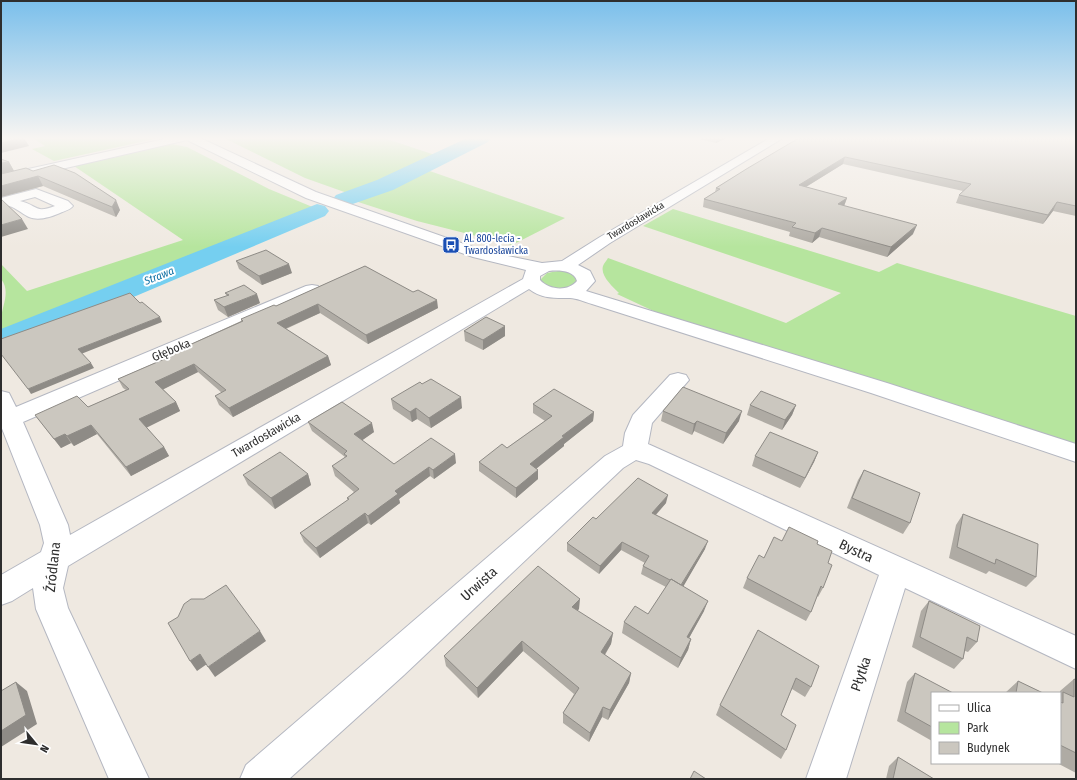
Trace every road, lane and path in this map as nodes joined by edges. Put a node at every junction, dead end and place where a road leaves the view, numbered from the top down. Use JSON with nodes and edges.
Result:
{"nodes":[{"id":1,"x":22,"y":174,"type":"edge"},
{"id":2,"x":268,"y":174,"type":"edge"},
{"id":3,"x":717,"y":174,"type":"edge"},
{"id":4,"x":1,"y":179,"type":"edge"},
{"id":5,"x":598,"y":245,"type":"junction"},
{"id":6,"x":565,"y":266,"type":"junction"},
{"id":7,"x":535,"y":276,"type":"junction"},
{"id":8,"x":584,"y":277,"type":"junction"},
{"id":9,"x":332,"y":281,"type":"edge"},
{"id":10,"x":548,"y":292,"type":"junction"},
{"id":11,"x":569,"y":292,"type":"junction"},
{"id":12,"x":478,"y":312,"type":"junction"},
{"id":13,"x":658,"y":320,"type":"junction"},
{"id":14,"x":678,"y":380,"type":"dead end"},
{"id":15,"x":5,"y":408,"type":"edge"},
{"id":16,"x":635,"y":451,"type":"junction"},
{"id":17,"x":1076,"y":452,"type":"edge"},
{"id":18,"x":56,"y":559,"type":"junction"},
{"id":19,"x":896,"y":570,"type":"junction"},
{"id":20,"x":1,"y":591,"type":"edge"},
{"id":21,"x":1076,"y":653,"type":"edge"},
{"id":22,"x":128,"y":779,"type":"edge"},
{"id":23,"x":260,"y":779,"type":"edge"},
{"id":24,"x":826,"y":779,"type":"edge"}],
"edges":[{"from":1,"to":4,"type":"street"},
{"from":2,"to":7,"type":"street"},
{"from":3,"to":5,"type":"street","name":"Twardosławicka"},
{"from":5,"to":6,"type":"street","name":"Twardosławicka"},
{"from":5,"to":8,"type":"street","name":"Twardosławicka"},
{"from":6,"to":7,"type":"street"},
{"from":6,"to":8,"type":"street"},
{"from":7,"to":10,"type":"street"},
{"from":7,"to":12,"type":"street","name":"Twardosławicka"},
{"from":8,"to":11,"type":"street"},
{"from":8,"to":13,"type":"street"},
{"from":9,"to":15,"type":"street","name":"Głęboka"},
{"from":10,"to":11,"type":"street","name":"Twardosławicka"},
{"from":10,"to":12,"type":"street","name":"Twardosławicka"},
{"from":11,"to":13,"type":"street"},
{"from":12,"to":18,"type":"street","name":"Twardosławicka"},
{"from":13,"to":17,"type":"street"},
{"from":14,"to":16,"type":"street"},
{"from":15,"to":18,"type":"street","name":"Źródlana"},
{"from":16,"to":19,"type":"street","name":"Bystra"},
{"from":16,"to":23,"type":"street","name":"Urwista"},
{"from":18,"to":20,"type":"street","name":"Twardosławicka"},
{"from":18,"to":22,"type":"street","name":"Źródlana"},
{"from":19,"to":21,"type":"street","name":"Bystra"},
{"from":19,"to":24,"type":"street","name":"Płytka"}]}
